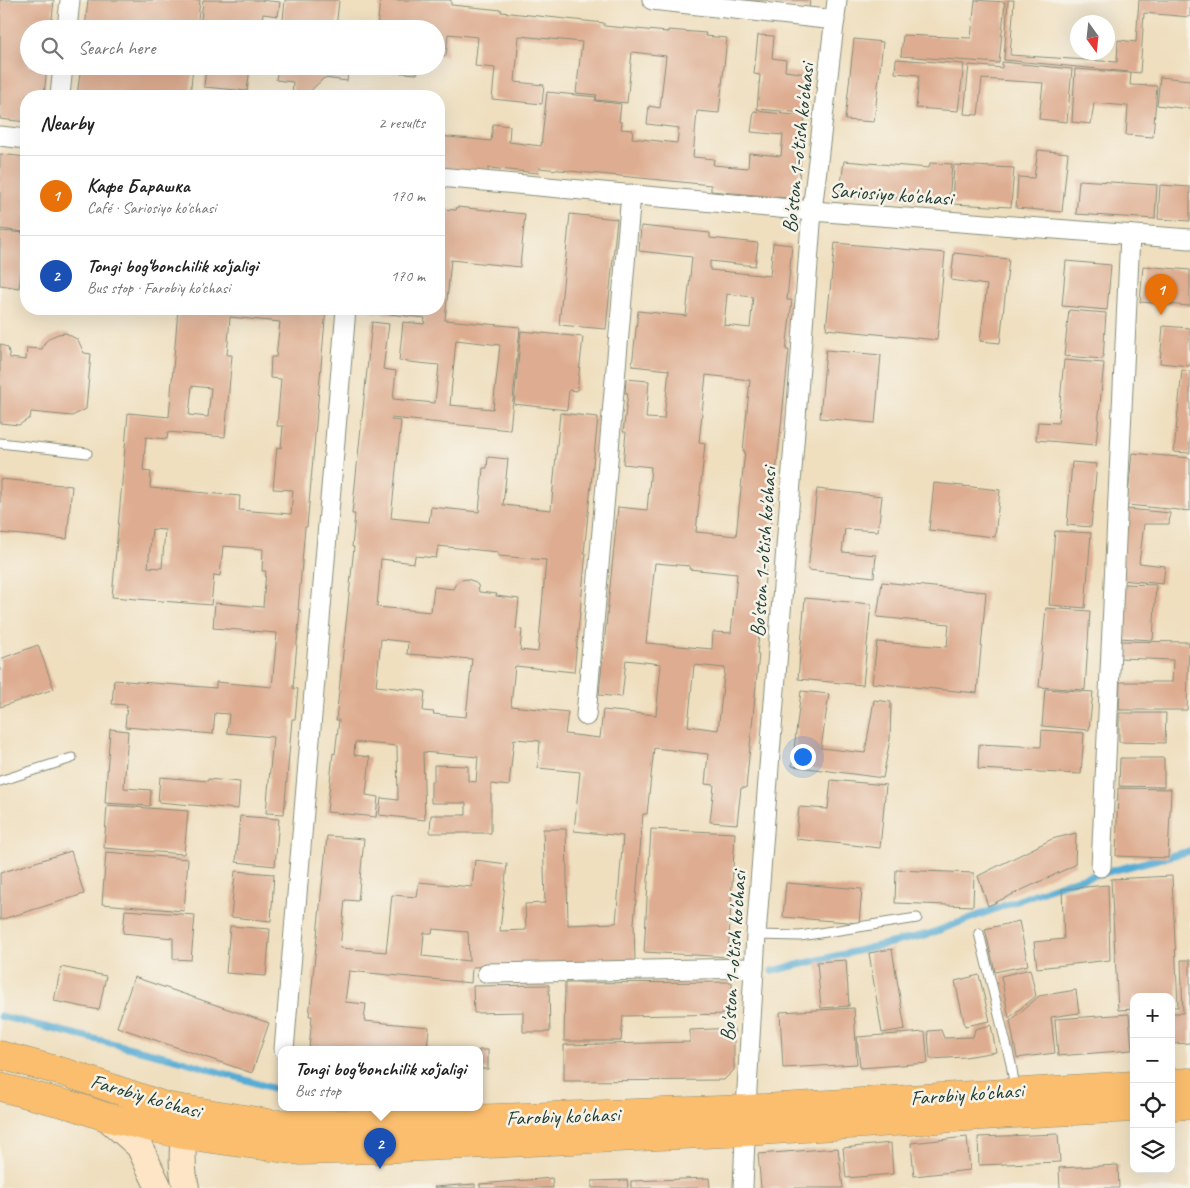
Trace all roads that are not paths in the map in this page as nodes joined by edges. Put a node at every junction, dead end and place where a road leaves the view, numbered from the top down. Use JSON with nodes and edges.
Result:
{"nodes":[{"id":1,"x":70,"y":0,"type":"edge"},
{"id":2,"x":652,"y":0,"type":"edge"},
{"id":3,"x":838,"y":0,"type":"edge"},
{"id":4,"x":68,"y":20,"type":"edge"},
{"id":5,"x":835,"y":20,"type":"junction"},
{"id":6,"x":62,"y":75,"type":"edge"},
{"id":7,"x":61,"y":90,"type":"edge"},
{"id":8,"x":0,"y":136,"type":"edge"},
{"id":9,"x":20,"y":138,"type":"edge"},
{"id":10,"x":445,"y":178,"type":"edge"},
{"id":11,"x":631,"y":194,"type":"junction"},
{"id":12,"x":812,"y":211,"type":"junction"},
{"id":13,"x":1130,"y":235,"type":"junction"},
{"id":14,"x":1190,"y":239,"type":"edge"},
{"id":15,"x":345,"y":315,"type":"edge"},
{"id":16,"x":0,"y":443,"type":"edge"},
{"id":17,"x":87,"y":453,"type":"dead end"},
{"id":18,"x":586,"y":716,"type":"dead end"},
{"id":19,"x":72,"y":758,"type":"dead end"},
{"id":20,"x":0,"y":781,"type":"edge"},
{"id":21,"x":1101,"y":867,"type":"dead end"},
{"id":22,"x":917,"y":918,"type":"dead end"},
{"id":23,"x":978,"y":933,"type":"dead end"},
{"id":24,"x":756,"y":935,"type":"junction"},
{"id":25,"x":754,"y":968,"type":"junction"},
{"id":26,"x":487,"y":973,"type":"dead end"},
{"id":27,"x":284,"y":1046,"type":"edge"},
{"id":28,"x":0,"y":1054,"type":"edge"},
{"id":29,"x":1190,"y":1082,"type":"edge"},
{"id":30,"x":1175,"y":1083,"type":"edge"},
{"id":31,"x":1130,"y":1085,"type":"edge"},
{"id":32,"x":0,"y":1087,"type":"edge"},
{"id":33,"x":1015,"y":1091,"type":"junction"},
{"id":34,"x":1190,"y":1105,"type":"edge"},
{"id":35,"x":1175,"y":1106,"type":"edge"},
{"id":36,"x":1130,"y":1108,"type":"edge"},
{"id":37,"x":106,"y":1117,"type":"junction"},
{"id":38,"x":173,"y":1120,"type":"junction"},
{"id":39,"x":746,"y":1121,"type":"junction"},
{"id":40,"x":158,"y":1184,"type":"edge"},
{"id":41,"x":186,"y":1188,"type":"edge"},
{"id":42,"x":743,"y":1188,"type":"edge"}],
"edges":[{"from":1,"to":4,"type":"street"},
{"from":2,"to":5,"type":"street"},
{"from":3,"to":5,"type":"street","name":"Bo'ston 1-o'tish ko'chasi"},
{"from":5,"to":12,"type":"street","name":"Bo'ston 1-o'tish ko'chasi"},
{"from":6,"to":7,"type":"street"},
{"from":8,"to":9,"type":"street"},
{"from":10,"to":11,"type":"street","name":"Sariosiyo ko'chasi"},
{"from":11,"to":12,"type":"street","name":"Sariosiyo ko'chasi"},
{"from":11,"to":18,"type":"street"},
{"from":12,"to":13,"type":"street","name":"Sariosiyo ko'chasi"},
{"from":12,"to":24,"type":"street","name":"Bo'ston 1-o'tish ko'chasi"},
{"from":13,"to":14,"type":"street","name":"Sariosiyo ko'chasi"},
{"from":13,"to":21,"type":"street"},
{"from":15,"to":27,"type":"street"},
{"from":16,"to":17,"type":"lane"},
{"from":19,"to":20,"type":"lane"},
{"from":22,"to":24,"type":"lane"},
{"from":23,"to":33,"type":"lane"},
{"from":24,"to":25,"type":"street","name":"Bo'ston 1-o'tish ko'chasi"},
{"from":25,"to":26,"type":"street"},
{"from":25,"to":39,"type":"street","name":"Bo'ston 1-o'tish ko'chasi"},
{"from":28,"to":38,"type":"main road","name":"Farobiy ko'chasi"},
{"from":29,"to":30,"type":"main road"},
{"from":31,"to":33,"type":"main road","name":"Farobiy ko'chasi"},
{"from":32,"to":37,"type":"main road","name":"Farobiy ko'chasi"},
{"from":33,"to":39,"type":"main road","name":"Farobiy ko'chasi"},
{"from":34,"to":35,"type":"main road"},
{"from":36,"to":39,"type":"main road","name":"Farobiy ko'chasi"},
{"from":37,"to":38,"type":"main road","name":"Farobiy ko'chasi"},
{"from":37,"to":40,"type":"main road"},
{"from":38,"to":39,"type":"main road","name":"Farobiy ko'chasi"},
{"from":38,"to":40,"type":"main road"},
{"from":38,"to":41,"type":"main road"},
{"from":39,"to":42,"type":"street","name":"Bo'ston 1-o'tish ko'chasi"}]}
